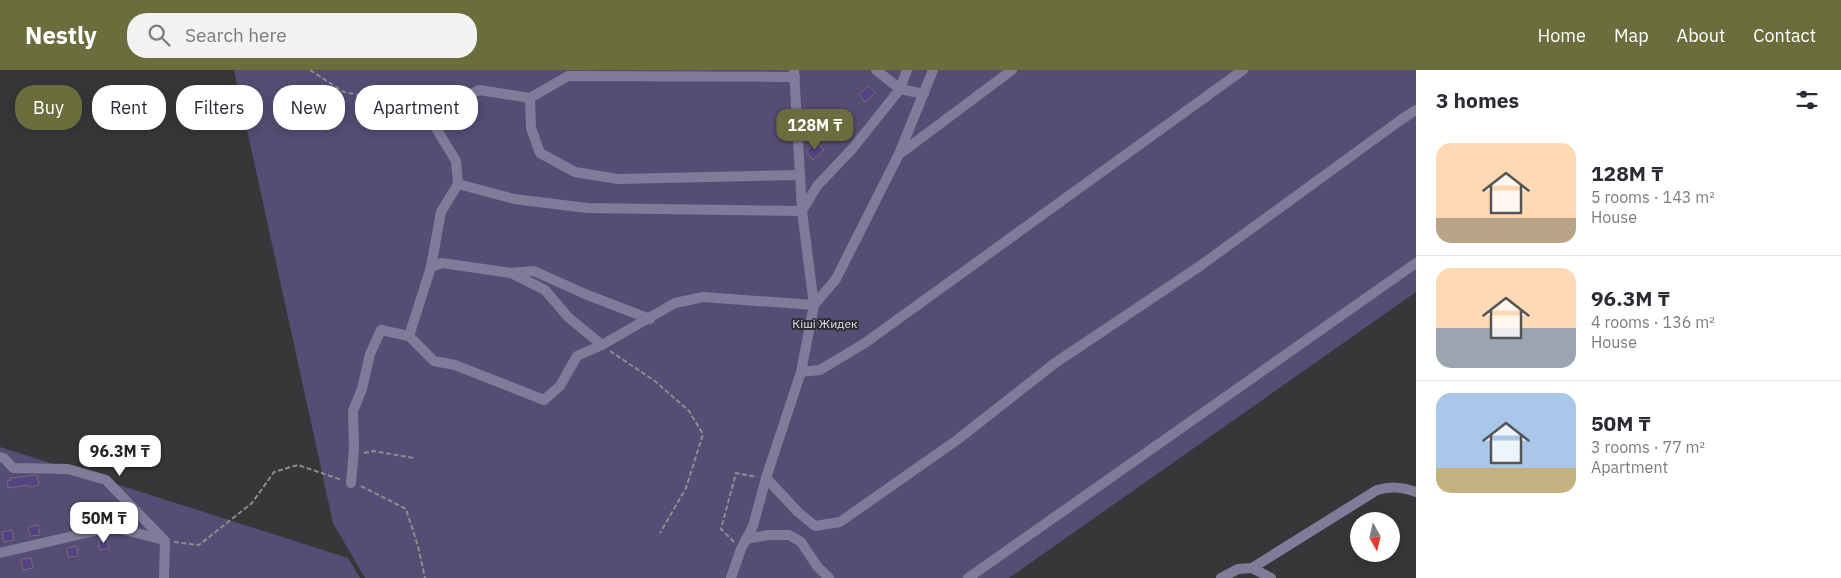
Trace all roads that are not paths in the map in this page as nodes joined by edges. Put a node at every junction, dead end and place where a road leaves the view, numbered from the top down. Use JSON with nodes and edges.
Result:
{"nodes":[{"id":1,"x":876,"y":70,"type":"edge"},
{"id":2,"x":907,"y":70,"type":"edge"},
{"id":3,"x":933,"y":70,"type":"edge"},
{"id":4,"x":1012,"y":70,"type":"edge"},
{"id":5,"x":1243,"y":70,"type":"edge"},
{"id":6,"x":794,"y":74,"type":"edge"},
{"id":7,"x":900,"y":89,"type":"junction"},
{"id":8,"x":924,"y":94,"type":"junction"},
{"id":9,"x":530,"y":98,"type":"junction"},
{"id":10,"x":1416,"y":110,"type":"edge"},
{"id":11,"x":899,"y":154,"type":"junction"},
{"id":12,"x":800,"y":175,"type":"junction"},
{"id":13,"x":458,"y":184,"type":"junction"},
{"id":14,"x":802,"y":211,"type":"junction"},
{"id":15,"x":1416,"y":263,"type":"edge"},
{"id":16,"x":431,"y":266,"type":"junction"},
{"id":17,"x":510,"y":273,"type":"junction"},
{"id":18,"x":814,"y":305,"type":"junction"},
{"id":19,"x":650,"y":318,"type":"junction"},
{"id":20,"x":409,"y":336,"type":"junction"},
{"id":21,"x":602,"y":345,"type":"junction"},
{"id":22,"x":801,"y":372,"type":"junction"},
{"id":23,"x":0,"y":457,"type":"edge"},
{"id":24,"x":766,"y":478,"type":"junction"},
{"id":25,"x":351,"y":482,"type":"road end"},
{"id":26,"x":1416,"y":492,"type":"edge"},
{"id":27,"x":746,"y":539,"type":"junction"},
{"id":28,"x":165,"y":541,"type":"junction"},
{"id":29,"x":0,"y":553,"type":"edge"},
{"id":30,"x":1252,"y":568,"type":"junction"},
{"id":31,"x":164,"y":578,"type":"edge"},
{"id":32,"x":731,"y":578,"type":"edge"},
{"id":33,"x":829,"y":578,"type":"edge"},
{"id":34,"x":968,"y":578,"type":"edge"},
{"id":35,"x":1221,"y":578,"type":"edge"},
{"id":36,"x":1271,"y":578,"type":"edge"}],
"edges":[{"from":1,"to":7,"type":"street"},
{"from":2,"to":7,"type":"street"},
{"from":3,"to":8,"type":"street"},
{"from":4,"to":11,"type":"street"},
{"from":5,"to":22,"type":"street"},
{"from":6,"to":9,"type":"street"},
{"from":6,"to":12,"type":"street"},
{"from":7,"to":8,"type":"street"},
{"from":7,"to":14,"type":"street"},
{"from":8,"to":11,"type":"street"},
{"from":9,"to":12,"type":"street"},
{"from":9,"to":13,"type":"street"},
{"from":10,"to":24,"type":"street"},
{"from":11,"to":18,"type":"street"},
{"from":12,"to":14,"type":"street"},
{"from":13,"to":14,"type":"street"},
{"from":13,"to":16,"type":"street"},
{"from":14,"to":18,"type":"street"},
{"from":15,"to":34,"type":"street"},
{"from":16,"to":17,"type":"street"},
{"from":16,"to":20,"type":"street"},
{"from":17,"to":19,"type":"street"},
{"from":17,"to":21,"type":"street"},
{"from":18,"to":19,"type":"street"},
{"from":18,"to":22,"type":"street"},
{"from":19,"to":21,"type":"street"},
{"from":20,"to":21,"type":"street"},
{"from":20,"to":25,"type":"street"},
{"from":22,"to":24,"type":"street"},
{"from":23,"to":28,"type":"street"},
{"from":24,"to":27,"type":"street"},
{"from":26,"to":30,"type":"street"},
{"from":27,"to":32,"type":"street"},
{"from":27,"to":33,"type":"street"},
{"from":28,"to":29,"type":"street"},
{"from":28,"to":31,"type":"street"},
{"from":30,"to":35,"type":"street"},
{"from":30,"to":36,"type":"street"}]}
